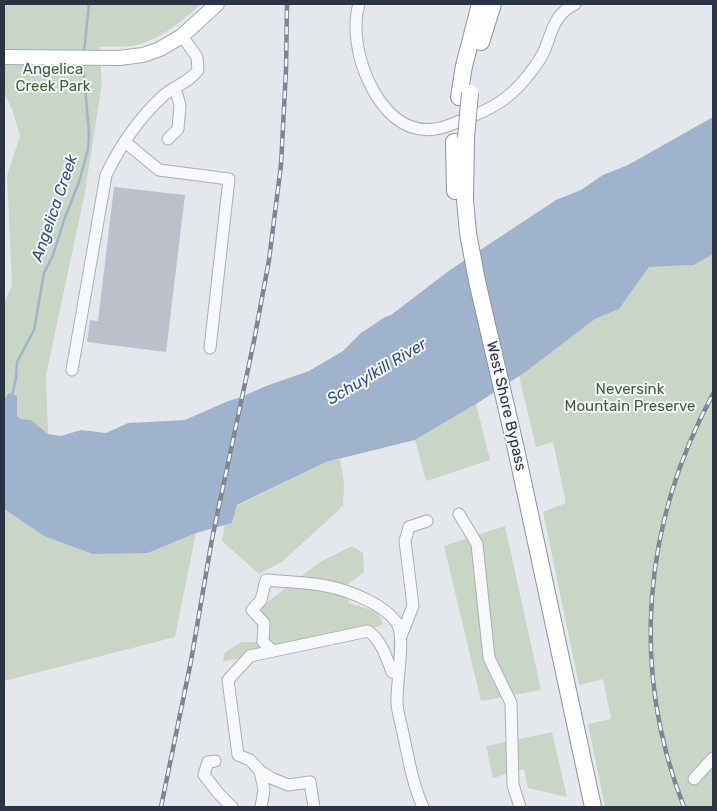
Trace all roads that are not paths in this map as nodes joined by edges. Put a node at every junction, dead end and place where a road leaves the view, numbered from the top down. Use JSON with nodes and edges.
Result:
{"nodes":[{"id":1,"x":218,"y":4,"type":"edge"},
{"id":2,"x":359,"y":4,"type":"edge"},
{"id":3,"x":480,"y":4,"type":"edge"},
{"id":4,"x":493,"y":4,"type":"edge"},
{"id":5,"x":576,"y":4,"type":"edge"},
{"id":6,"x":182,"y":36,"type":"junction"},
{"id":7,"x":4,"y":57,"type":"edge"},
{"id":8,"x":175,"y":88,"type":"junction"},
{"id":9,"x":464,"y":95,"type":"junction"},
{"id":10,"x":168,"y":139,"type":"dead end"},
{"id":11,"x":125,"y":142,"type":"junction"},
{"id":12,"x":210,"y":348,"type":"dead end"},
{"id":13,"x":72,"y":370,"type":"dead end"},
{"id":14,"x":511,"y":452,"type":"junction"},
{"id":15,"x":459,"y":514,"type":"dead end"},
{"id":16,"x":427,"y":521,"type":"dead end"},
{"id":17,"x":401,"y":636,"type":"junction"},
{"id":18,"x":273,"y":651,"type":"junction"},
{"id":19,"x":398,"y":674,"type":"junction"},
{"id":20,"x":713,"y":758,"type":"edge"},
{"id":21,"x":215,"y":761,"type":"dead end"},
{"id":22,"x":260,"y":771,"type":"junction"},
{"id":23,"x":694,"y":779,"type":"dead end"},
{"id":24,"x":232,"y":807,"type":"edge"},
{"id":25,"x":261,"y":807,"type":"edge"},
{"id":26,"x":314,"y":807,"type":"edge"},
{"id":27,"x":423,"y":807,"type":"edge"},
{"id":28,"x":520,"y":807,"type":"edge"},
{"id":29,"x":582,"y":807,"type":"edge"},
{"id":30,"x":593,"y":807,"type":"edge"}],
"edges":[{"from":1,"to":6,"type":"main road"},
{"from":2,"to":5,"type":"street"},
{"from":3,"to":9,"type":"highway","name":"West Shore Bypass"},
{"from":4,"to":9,"type":"highway","name":"West Shore Bypass"},
{"from":6,"to":7,"type":"main road"},
{"from":6,"to":8,"type":"street"},
{"from":8,"to":10,"type":"street"},
{"from":8,"to":11,"type":"street"},
{"from":9,"to":14,"type":"highway","name":"West Shore Bypass","bridge":true},
{"from":11,"to":12,"type":"street"},
{"from":11,"to":13,"type":"street"},
{"from":14,"to":29,"type":"highway","name":"West Shore Bypass"},
{"from":14,"to":30,"type":"highway","name":"West Shore Bypass"},
{"from":15,"to":28,"type":"street"},
{"from":16,"to":17,"type":"street"},
{"from":17,"to":18,"type":"street"},
{"from":17,"to":19,"type":"street"},
{"from":18,"to":19,"type":"street"},
{"from":18,"to":22,"type":"street"},
{"from":19,"to":27,"type":"street"},
{"from":20,"to":23,"type":"street"},
{"from":21,"to":24,"type":"street"},
{"from":22,"to":25,"type":"street"},
{"from":22,"to":26,"type":"street"}]}
